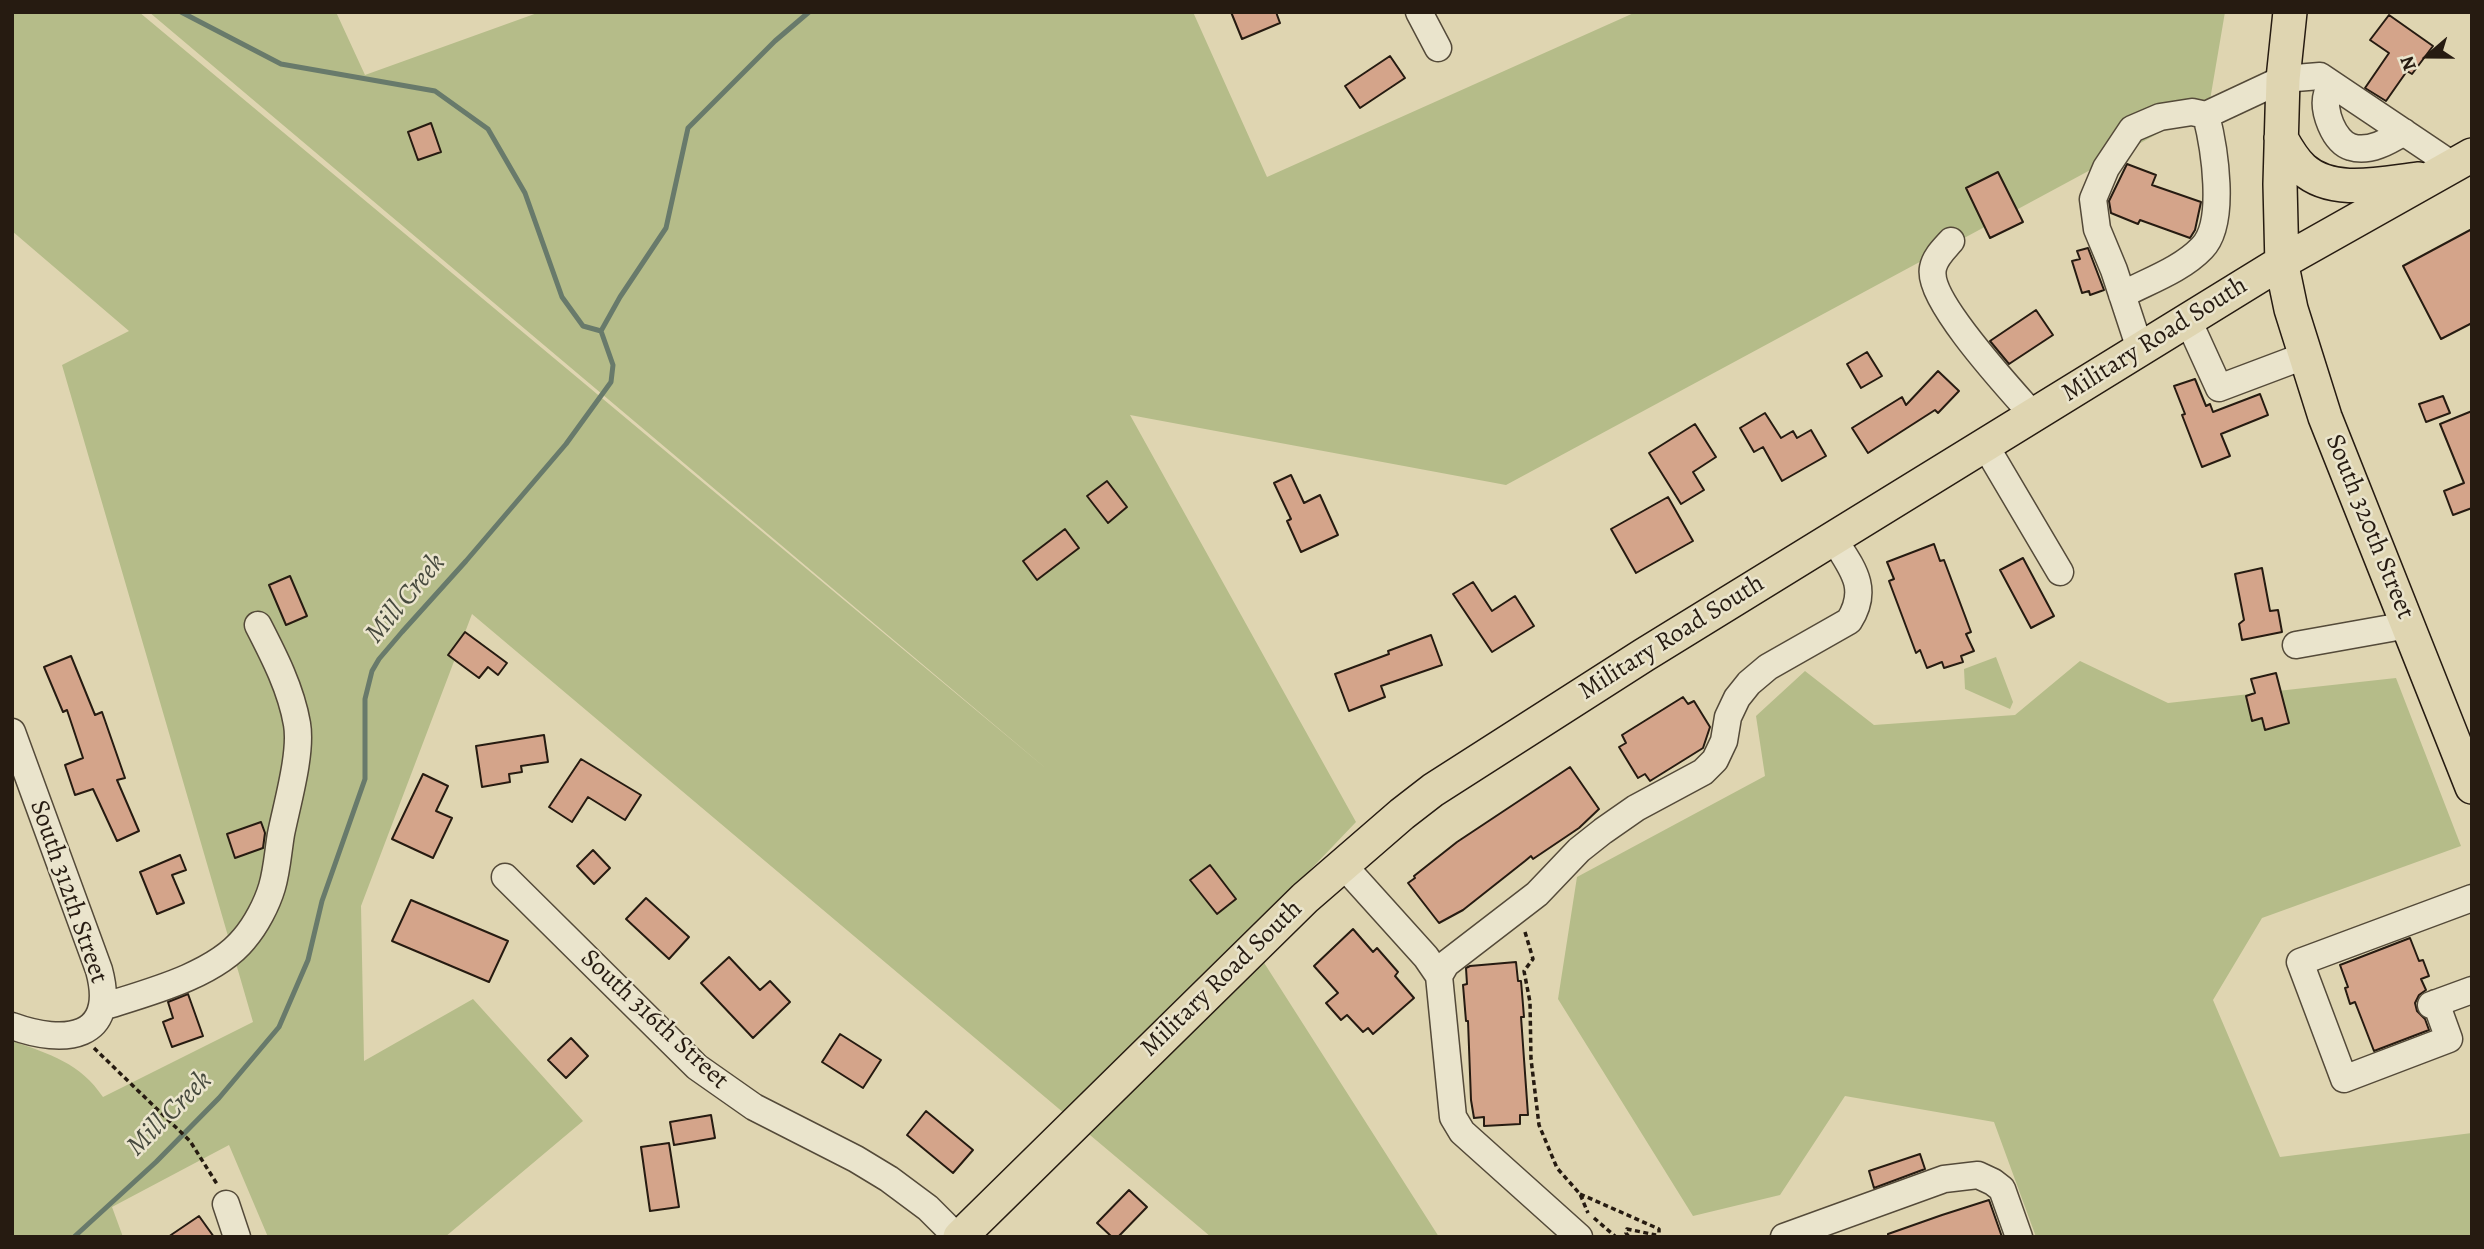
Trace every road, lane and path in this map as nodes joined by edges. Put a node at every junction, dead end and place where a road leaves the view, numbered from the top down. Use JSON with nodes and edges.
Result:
{"nodes":[{"id":1,"x":1419,"y":12,"type":"edge"},
{"id":2,"x":2290,"y":12,"type":"edge"},
{"id":3,"x":1438,"y":48,"type":"dead end"},
{"id":4,"x":2283,"y":79,"type":"junction"},
{"id":5,"x":2333,"y":85,"type":"junction"},
{"id":6,"x":2206,"y":115,"type":"junction"},
{"id":7,"x":2404,"y":132,"type":"junction"},
{"id":8,"x":2281,"y":138,"type":"junction"},
{"id":9,"x":2452,"y":166,"type":"edge"},
{"id":10,"x":1951,"y":241,"type":"dead end"},
{"id":11,"x":2282,"y":262,"type":"junction"},
{"id":12,"x":2122,"y":295,"type":"junction"},
{"id":13,"x":2188,"y":320,"type":"junction"},
{"id":14,"x":2140,"y":349,"type":"junction"},
{"id":15,"x":2304,"y":356,"type":"junction"},
{"id":16,"x":2033,"y":415,"type":"junction"},
{"id":17,"x":1985,"y":445,"type":"junction"},
{"id":18,"x":1833,"y":538,"type":"junction"},
{"id":19,"x":2060,"y":572,"type":"dead end"},
{"id":20,"x":258,"y":625,"type":"dead end"},
{"id":21,"x":2408,"y":625,"type":"junction"},
{"id":22,"x":2295,"y":645,"type":"dead end"},
{"id":23,"x":12,"y":732,"type":"edge"},
{"id":24,"x":2472,"y":787,"type":"edge"},
{"id":25,"x":1343,"y":865,"type":"junction"},
{"id":26,"x":505,"y":877,"type":"dead end"},
{"id":27,"x":2472,"y":898,"type":"edge"},
{"id":28,"x":1513,"y":913,"type":"junction"},
{"id":29,"x":1439,"y":976,"type":"junction"},
{"id":30,"x":2472,"y":990,"type":"edge"},
{"id":31,"x":95,"y":1017,"type":"junction"},
{"id":32,"x":12,"y":1026,"type":"edge"},
{"id":33,"x":1580,"y":1194,"type":"junction"},
{"id":34,"x":226,"y":1204,"type":"joint"},
{"id":35,"x":970,"y":1233,"type":"edge"},
{"id":36,"x":237,"y":1237,"type":"edge"},
{"id":37,"x":1579,"y":1237,"type":"edge"},
{"id":38,"x":1616,"y":1237,"type":"edge"},
{"id":39,"x":1629,"y":1237,"type":"edge"},
{"id":40,"x":1784,"y":1237,"type":"edge"},
{"id":41,"x":2019,"y":1237,"type":"edge"}],
"edges":[{"from":1,"to":3,"type":"street"},
{"from":2,"to":4,"type":"main road","name":"South 320th Street"},
{"from":4,"to":5,"type":"street"},
{"from":4,"to":6,"type":"street"},
{"from":4,"to":8,"type":"main road","name":"South 320th Street"},
{"from":5,"to":7,"type":"street"},
{"from":5,"to":7,"type":"street"},
{"from":6,"to":12,"type":"street"},
{"from":6,"to":12,"type":"street"},
{"from":7,"to":9,"type":"street"},
{"from":8,"to":9,"type":"main road"},
{"from":8,"to":11,"type":"main road","name":"South 320th Street"},
{"from":9,"to":11,"type":"main road","name":"Military Road South"},
{"from":10,"to":16,"type":"street"},
{"from":11,"to":13,"type":"main road","name":"Military Road South"},
{"from":11,"to":15,"type":"main road","name":"South 320th Street"},
{"from":12,"to":14,"type":"street"},
{"from":13,"to":14,"type":"main road","name":"Military Road South"},
{"from":13,"to":15,"type":"street"},
{"from":14,"to":16,"type":"main road","name":"Military Road South"},
{"from":15,"to":21,"type":"main road","name":"South 320th Street"},
{"from":16,"to":17,"type":"main road","name":"Military Road South"},
{"from":17,"to":18,"type":"main road","name":"Military Road South"},
{"from":17,"to":19,"type":"street"},
{"from":18,"to":25,"type":"main road","name":"Military Road South"},
{"from":18,"to":28,"type":"street"},
{"from":20,"to":31,"type":"street"},
{"from":21,"to":22,"type":"street"},
{"from":21,"to":24,"type":"main road","name":"South 320th Street"},
{"from":23,"to":31,"type":"street","name":"South 312th Street"},
{"from":25,"to":29,"type":"street"},
{"from":25,"to":35,"type":"main road","name":"Military Road South"},
{"from":26,"to":35,"type":"street","name":"South 316th Street"},
{"from":27,"to":30,"type":"street"},
{"from":28,"to":29,"type":"street"},
{"from":28,"to":33,"type":"path"},
{"from":29,"to":37,"type":"street"},
{"from":31,"to":32,"type":"street"},
{"from":31,"to":34,"type":"path"},
{"from":33,"to":38,"type":"path"},
{"from":33,"to":39,"type":"path"},
{"from":34,"to":36,"type":"street"},
{"from":40,"to":41,"type":"street"}]}
